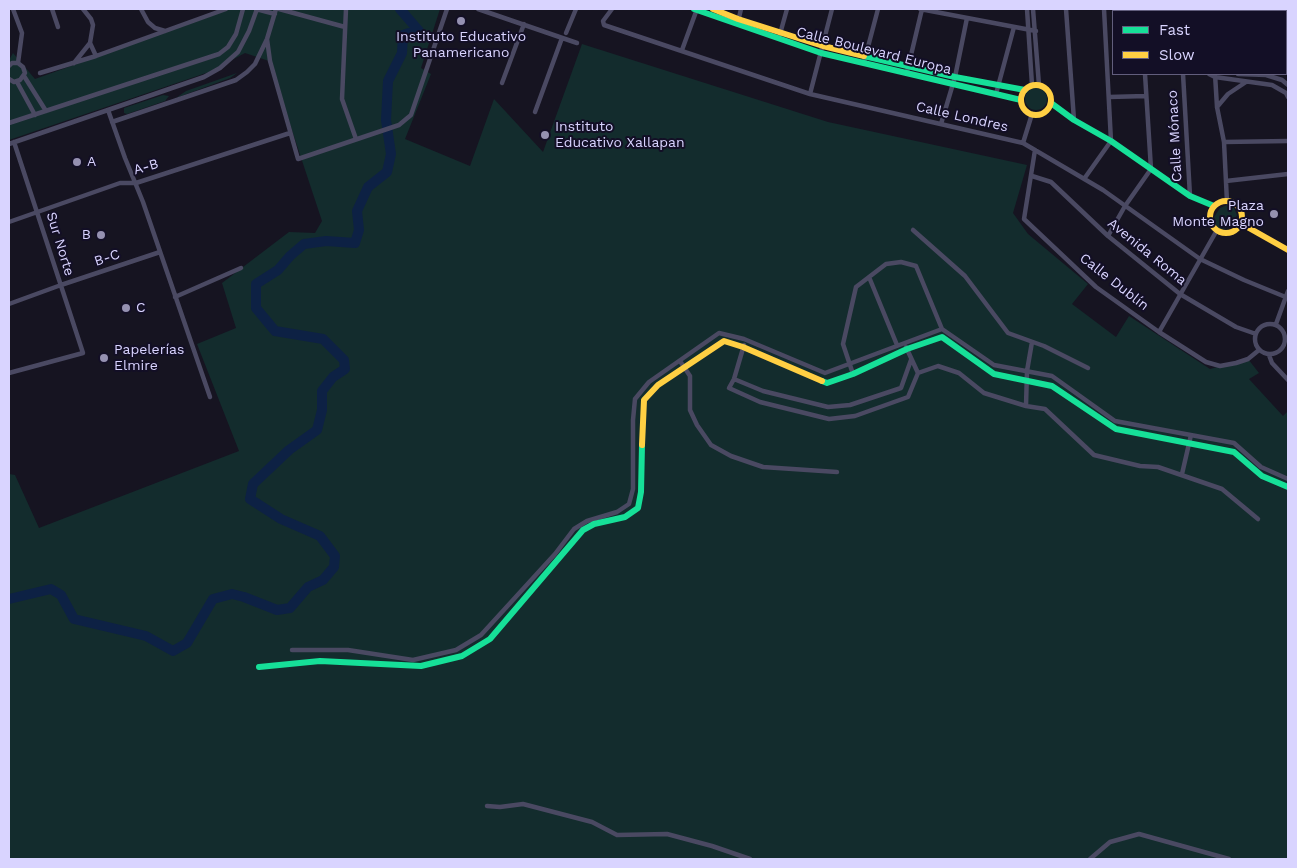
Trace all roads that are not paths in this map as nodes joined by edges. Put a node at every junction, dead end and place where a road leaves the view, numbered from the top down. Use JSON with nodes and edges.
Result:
{"nodes":[{"id":1,"x":13,"y":9,"type":"edge"},
{"id":2,"x":52,"y":9,"type":"edge"},
{"id":3,"x":83,"y":9,"type":"edge"},
{"id":4,"x":141,"y":9,"type":"edge"},
{"id":5,"x":226,"y":9,"type":"edge"},
{"id":6,"x":243,"y":9,"type":"edge"},
{"id":7,"x":257,"y":9,"type":"edge"},
{"id":8,"x":346,"y":9,"type":"edge"},
{"id":9,"x":447,"y":9,"type":"edge"},
{"id":10,"x":478,"y":9,"type":"edge"},
{"id":11,"x":576,"y":9,"type":"edge"},
{"id":12,"x":612,"y":9,"type":"edge"},
{"id":13,"x":696,"y":9,"type":"edge"},
{"id":14,"x":713,"y":9,"type":"edge"},
{"id":15,"x":741,"y":9,"type":"edge"},
{"id":16,"x":787,"y":9,"type":"edge"},
{"id":17,"x":832,"y":9,"type":"edge"},
{"id":18,"x":878,"y":9,"type":"edge"},
{"id":19,"x":921,"y":9,"type":"edge"},
{"id":20,"x":1066,"y":9,"type":"edge"},
{"id":21,"x":1104,"y":9,"type":"edge"},
{"id":22,"x":1033,"y":10,"type":"edge"},
{"id":23,"x":277,"y":11,"type":"edge"},
{"id":24,"x":1027,"y":11,"type":"edge"},
{"id":25,"x":967,"y":18,"type":"junction"},
{"id":26,"x":738,"y":22,"type":"junction"},
{"id":27,"x":524,"y":24,"type":"junction"},
{"id":28,"x":58,"y":27,"type":"dead end"},
{"id":29,"x":1014,"y":27,"type":"junction"},
{"id":30,"x":345,"y":28,"type":"junction"},
{"id":31,"x":1028,"y":29,"type":"junction"},
{"id":32,"x":166,"y":31,"type":"junction"},
{"id":33,"x":1036,"y":31,"type":"junction"},
{"id":34,"x":566,"y":33,"type":"dead end"},
{"id":35,"x":780,"y":36,"type":"junction"},
{"id":36,"x":562,"y":38,"type":"junction"},
{"id":37,"x":267,"y":39,"type":"junction"},
{"id":38,"x":90,"y":43,"type":"junction"},
{"id":39,"x":577,"y":43,"type":"dead end"},
{"id":40,"x":823,"y":46,"type":"junction"},
{"id":41,"x":682,"y":50,"type":"junction"},
{"id":42,"x":821,"y":53,"type":"junction"},
{"id":43,"x":96,"y":56,"type":"junction"},
{"id":44,"x":1112,"y":57,"type":"edge"},
{"id":45,"x":1107,"y":58,"type":"junction"},
{"id":46,"x":865,"y":59,"type":"junction"},
{"id":47,"x":18,"y":63,"type":"junction"},
{"id":48,"x":74,"y":63,"type":"junction"},
{"id":49,"x":9,"y":65,"type":"edge"},
{"id":50,"x":908,"y":69,"type":"junction"},
{"id":51,"x":40,"y":73,"type":"dead end"},
{"id":52,"x":1145,"y":75,"type":"edge"},
{"id":53,"x":1183,"y":75,"type":"edge"},
{"id":54,"x":1215,"y":75,"type":"edge"},
{"id":55,"x":1266,"y":75,"type":"edge"},
{"id":56,"x":24,"y":76,"type":"junction"},
{"id":57,"x":9,"y":79,"type":"edge"},
{"id":58,"x":954,"y":80,"type":"junction"},
{"id":59,"x":17,"y":82,"type":"junction"},
{"id":60,"x":1246,"y":82,"type":"junction"},
{"id":61,"x":502,"y":83,"type":"dead end"},
{"id":62,"x":1036,"y":85,"type":"junction"},
{"id":63,"x":1288,"y":85,"type":"edge"},
{"id":64,"x":998,"y":86,"type":"junction"},
{"id":65,"x":1025,"y":90,"type":"junction"},
{"id":66,"x":810,"y":94,"type":"junction"},
{"id":67,"x":996,"y":94,"type":"junction"},
{"id":68,"x":1146,"y":96,"type":"junction"},
{"id":69,"x":1109,"y":97,"type":"junction"},
{"id":70,"x":1288,"y":97,"type":"edge"},
{"id":71,"x":1021,"y":100,"type":"junction"},
{"id":72,"x":1050,"y":105,"type":"junction"},
{"id":73,"x":1217,"y":107,"type":"junction"},
{"id":74,"x":108,"y":110,"type":"junction"},
{"id":75,"x":46,"y":111,"type":"junction"},
{"id":76,"x":535,"y":112,"type":"dead end"},
{"id":77,"x":1032,"y":114,"type":"junction"},
{"id":78,"x":35,"y":115,"type":"junction"},
{"id":79,"x":1074,"y":120,"type":"junction"},
{"id":80,"x":112,"y":122,"type":"junction"},
{"id":81,"x":9,"y":123,"type":"edge"},
{"id":82,"x":941,"y":124,"type":"junction"},
{"id":83,"x":290,"y":133,"type":"junction"},
{"id":84,"x":356,"y":139,"type":"junction"},
{"id":85,"x":1111,"y":141,"type":"junction"},
{"id":86,"x":1288,"y":141,"type":"edge"},
{"id":87,"x":1224,"y":142,"type":"junction"},
{"id":88,"x":11,"y":143,"type":"edge"},
{"id":89,"x":1023,"y":143,"type":"junction"},
{"id":90,"x":1035,"y":150,"type":"junction"},
{"id":91,"x":1151,"y":169,"type":"junction"},
{"id":92,"x":1288,"y":174,"type":"edge"},
{"id":93,"x":1032,"y":176,"type":"junction"},
{"id":94,"x":1084,"y":179,"type":"junction"},
{"id":95,"x":1226,"y":181,"type":"junction"},
{"id":96,"x":136,"y":183,"type":"junction"},
{"id":97,"x":1190,"y":196,"type":"junction"},
{"id":98,"x":1227,"y":202,"type":"junction"},
{"id":99,"x":1125,"y":206,"type":"junction"},
{"id":100,"x":1213,"y":209,"type":"junction"},
{"id":101,"x":38,"y":212,"type":"junction"},
{"id":102,"x":9,"y":222,"type":"edge"},
{"id":103,"x":1240,"y":224,"type":"junction"},
{"id":104,"x":913,"y":230,"type":"dead end"},
{"id":105,"x":1217,"y":230,"type":"junction"},
{"id":106,"x":1108,"y":236,"type":"junction"},
{"id":107,"x":1288,"y":250,"type":"edge"},
{"id":108,"x":160,"y":252,"type":"junction"},
{"id":109,"x":1200,"y":259,"type":"junction"},
{"id":110,"x":241,"y":268,"type":"dead end"},
{"id":111,"x":869,"y":277,"type":"junction"},
{"id":112,"x":61,"y":285,"type":"junction"},
{"id":113,"x":1288,"y":291,"type":"edge"},
{"id":114,"x":1180,"y":294,"type":"junction"},
{"id":115,"x":175,"y":297,"type":"junction"},
{"id":116,"x":1287,"y":297,"type":"edge"},
{"id":117,"x":9,"y":304,"type":"edge"},
{"id":118,"x":1276,"y":324,"type":"junction"},
{"id":119,"x":942,"y":330,"type":"junction"},
{"id":120,"x":1159,"y":332,"type":"junction"},
{"id":121,"x":1256,"y":334,"type":"junction"},
{"id":122,"x":744,"y":339,"type":"junction"},
{"id":123,"x":1032,"y":342,"type":"junction"},
{"id":124,"x":897,"y":345,"type":"junction"},
{"id":125,"x":906,"y":346,"type":"junction"},
{"id":126,"x":1286,"y":346,"type":"edge"},
{"id":127,"x":744,"y":348,"type":"junction"},
{"id":128,"x":1260,"y":350,"type":"junction"},
{"id":129,"x":1269,"y":354,"type":"junction"},
{"id":130,"x":911,"y":360,"type":"junction"},
{"id":131,"x":680,"y":361,"type":"junction"},
{"id":132,"x":849,"y":364,"type":"junction"},
{"id":133,"x":684,"y":367,"type":"junction"},
{"id":134,"x":1088,"y":368,"type":"dead end"},
{"id":135,"x":1027,"y":371,"type":"junction"},
{"id":136,"x":9,"y":373,"type":"edge"},
{"id":137,"x":918,"y":373,"type":"junction"},
{"id":138,"x":853,"y":374,"type":"junction"},
{"id":139,"x":734,"y":378,"type":"junction"},
{"id":140,"x":1288,"y":380,"type":"edge"},
{"id":141,"x":1027,"y":381,"type":"junction"},
{"id":142,"x":210,"y":397,"type":"dead end"},
{"id":143,"x":1026,"y":406,"type":"junction"},
{"id":144,"x":1191,"y":435,"type":"junction"},
{"id":145,"x":1189,"y":443,"type":"junction"},
{"id":146,"x":837,"y":472,"type":"dead end"},
{"id":147,"x":1182,"y":474,"type":"junction"},
{"id":148,"x":1288,"y":479,"type":"edge"},
{"id":149,"x":1288,"y":487,"type":"edge"},
{"id":150,"x":1258,"y":519,"type":"dead end"},
{"id":151,"x":292,"y":650,"type":"dead end"},
{"id":152,"x":259,"y":667,"type":"dead end"},
{"id":153,"x":487,"y":806,"type":"dead end"},
{"id":154,"x":750,"y":859,"type":"edge"},
{"id":155,"x":1090,"y":859,"type":"edge"},
{"id":156,"x":1230,"y":859,"type":"edge"}],
"edges":[{"from":1,"to":47,"type":"street"},
{"from":2,"to":28,"type":"street"},
{"from":3,"to":38,"type":"street"},
{"from":4,"to":32,"type":"street"},
{"from":5,"to":32,"type":"street"},
{"from":6,"to":75,"type":"street"},
{"from":7,"to":23,"type":"street"},
{"from":7,"to":74,"type":"street"},
{"from":8,"to":30,"type":"street"},
{"from":9,"to":84,"type":"street"},
{"from":10,"to":27,"type":"street"},
{"from":11,"to":34,"type":"street"},
{"from":12,"to":41,"type":"street","name":"Calle Londres"},
{"from":13,"to":26,"type":"street","name":"Calle Boulevard Europa"},
{"from":13,"to":41,"type":"street"},
{"from":14,"to":26,"type":"street","name":"Calle Boulevard Europa"},
{"from":15,"to":26,"type":"street"},
{"from":16,"to":35,"type":"street"},
{"from":17,"to":40,"type":"street"},
{"from":18,"to":46,"type":"street"},
{"from":19,"to":25,"type":"street"},
{"from":19,"to":50,"type":"street"},
{"from":20,"to":79,"type":"street"},
{"from":21,"to":45,"type":"street"},
{"from":22,"to":24,"type":"street"},
{"from":22,"to":33,"type":"street"},
{"from":23,"to":30,"type":"street"},
{"from":23,"to":37,"type":"street"},
{"from":24,"to":31,"type":"street"},
{"from":25,"to":29,"type":"street"},
{"from":25,"to":58,"type":"street"},
{"from":26,"to":35,"type":"street","name":"Calle Boulevard Europa"},
{"from":27,"to":36,"type":"street"},
{"from":27,"to":61,"type":"street"},
{"from":29,"to":31,"type":"street"},
{"from":29,"to":64,"type":"street"},
{"from":30,"to":84,"type":"street"},
{"from":31,"to":33,"type":"street"},
{"from":31,"to":62,"type":"street"},
{"from":32,"to":43,"type":"street"},
{"from":33,"to":62,"type":"street"},
{"from":35,"to":40,"type":"street","name":"Calle Boulevard Europa"},
{"from":35,"to":42,"type":"street","name":"Calle Boulevard Europa"},
{"from":36,"to":39,"type":"street"},
{"from":36,"to":76,"type":"street"},
{"from":37,"to":80,"type":"street"},
{"from":37,"to":83,"type":"street"},
{"from":38,"to":43,"type":"street"},
{"from":38,"to":48,"type":"street"},
{"from":40,"to":42,"type":"street"},
{"from":40,"to":46,"type":"street","name":"Calle Boulevard Europa"},
{"from":41,"to":66,"type":"street","name":"Calle Londres"},
{"from":42,"to":46,"type":"street","name":"Calle Boulevard Europa"},
{"from":42,"to":66,"type":"street"},
{"from":43,"to":48,"type":"street"},
{"from":44,"to":45,"type":"street"},
{"from":45,"to":69,"type":"street"},
{"from":46,"to":50,"type":"street","name":"Calle Boulevard Europa"},
{"from":47,"to":49,"type":"street"},
{"from":47,"to":56,"type":"street"},
{"from":48,"to":51,"type":"street"},
{"from":50,"to":58,"type":"street","name":"Calle Boulevard Europa"},
{"from":52,"to":68,"type":"street"},
{"from":53,"to":97,"type":"street","name":"Calle Mónaco"},
{"from":54,"to":60,"type":"street"},
{"from":54,"to":73,"type":"street"},
{"from":55,"to":63,"type":"street"},
{"from":56,"to":59,"type":"street"},
{"from":56,"to":75,"type":"street"},
{"from":57,"to":59,"type":"street"},
{"from":58,"to":64,"type":"street","name":"Calle Boulevard Europa"},
{"from":58,"to":67,"type":"street","name":"Calle Boulevard Europa"},
{"from":58,"to":82,"type":"street"},
{"from":59,"to":78,"type":"street"},
{"from":60,"to":70,"type":"street"},
{"from":60,"to":73,"type":"street"},
{"from":62,"to":65,"type":"street"},
{"from":62,"to":72,"type":"street"},
{"from":64,"to":65,"type":"street","name":"Calle Boulevard Europa"},
{"from":64,"to":67,"type":"street"},
{"from":65,"to":71,"type":"street"},
{"from":66,"to":82,"type":"street","name":"Calle Londres"},
{"from":67,"to":71,"type":"street","name":"Calle Boulevard Europa"},
{"from":68,"to":69,"type":"street"},
{"from":68,"to":91,"type":"street"},
{"from":69,"to":85,"type":"street"},
{"from":71,"to":77,"type":"street"},
{"from":72,"to":77,"type":"street"},
{"from":72,"to":79,"type":"street"},
{"from":73,"to":87,"type":"street"},
{"from":74,"to":80,"type":"street"},
{"from":74,"to":88,"type":"street"},
{"from":75,"to":78,"type":"street"},
{"from":77,"to":89,"type":"street"},
{"from":78,"to":81,"type":"street"},
{"from":79,"to":85,"type":"street"},
{"from":80,"to":96,"type":"street"},
{"from":82,"to":89,"type":"street","name":"Calle Londres"},
{"from":83,"to":84,"type":"street"},
{"from":83,"to":96,"type":"street","name":"A-B"},
{"from":85,"to":91,"type":"street"},
{"from":85,"to":94,"type":"street"},
{"from":86,"to":87,"type":"street"},
{"from":87,"to":95,"type":"street"},
{"from":88,"to":101,"type":"street","name":"Sur Norte"},
{"from":89,"to":90,"type":"street","name":"Calle Londres"},
{"from":90,"to":93,"type":"street","name":"Calle Dublín"},
{"from":90,"to":94,"type":"street","name":"Calle Londres"},
{"from":91,"to":97,"type":"street"},
{"from":91,"to":99,"type":"street"},
{"from":92,"to":95,"type":"street"},
{"from":93,"to":106,"type":"street","name":"Avenida Roma"},
{"from":93,"to":120,"type":"street","name":"Calle Dublín"},
{"from":94,"to":99,"type":"street","name":"Calle Londres"},
{"from":95,"to":98,"type":"street"},
{"from":96,"to":101,"type":"street","name":"A-B"},
{"from":96,"to":108,"type":"street"},
{"from":97,"to":100,"type":"street"},
{"from":98,"to":100,"type":"street"},
{"from":98,"to":103,"type":"street"},
{"from":99,"to":106,"type":"street"},
{"from":99,"to":109,"type":"street","name":"Calle Londres"},
{"from":100,"to":105,"type":"street"},
{"from":101,"to":102,"type":"street","name":"A-B"},
{"from":101,"to":112,"type":"street","name":"Sur Norte"},
{"from":103,"to":105,"type":"street"},
{"from":103,"to":107,"type":"street"},
{"from":104,"to":123,"type":"street"},
{"from":105,"to":109,"type":"street"},
{"from":106,"to":114,"type":"street","name":"Avenida Roma"},
{"from":108,"to":112,"type":"street","name":"B-C"},
{"from":108,"to":115,"type":"street"},
{"from":109,"to":114,"type":"street"},
{"from":109,"to":116,"type":"street","name":"Calle Londres"},
{"from":110,"to":115,"type":"street"},
{"from":111,"to":119,"type":"street"},
{"from":111,"to":124,"type":"street"},
{"from":111,"to":132,"type":"street"},
{"from":112,"to":117,"type":"street","name":"B-C"},
{"from":112,"to":136,"type":"street","name":"Sur Norte"},
{"from":113,"to":116,"type":"street"},
{"from":114,"to":120,"type":"street"},
{"from":114,"to":121,"type":"street","name":"Avenida Roma"},
{"from":115,"to":142,"type":"street"},
{"from":116,"to":118,"type":"street"},
{"from":118,"to":121,"type":"street"},
{"from":118,"to":126,"type":"street"},
{"from":119,"to":125,"type":"street"},
{"from":119,"to":135,"type":"street"},
{"from":120,"to":128,"type":"street","name":"Calle Dublín"},
{"from":121,"to":128,"type":"street"},
{"from":122,"to":127,"type":"street"},
{"from":122,"to":131,"type":"street"},
{"from":122,"to":132,"type":"street"},
{"from":123,"to":134,"type":"street"},
{"from":123,"to":135,"type":"street"},
{"from":124,"to":125,"type":"street"},
{"from":124,"to":132,"type":"street"},
{"from":125,"to":130,"type":"street"},
{"from":125,"to":138,"type":"street"},
{"from":125,"to":141,"type":"street"},
{"from":126,"to":129,"type":"street"},
{"from":127,"to":133,"type":"street"},
{"from":127,"to":138,"type":"street"},
{"from":127,"to":139,"type":"street"},
{"from":128,"to":129,"type":"street"},
{"from":129,"to":140,"type":"street"},
{"from":130,"to":137,"type":"street"},
{"from":130,"to":139,"type":"street"},
{"from":131,"to":133,"type":"street"},
{"from":131,"to":151,"type":"street"},
{"from":132,"to":138,"type":"street"},
{"from":133,"to":146,"type":"street"},
{"from":133,"to":152,"type":"street"},
{"from":135,"to":141,"type":"street"},
{"from":135,"to":144,"type":"street"},
{"from":137,"to":139,"type":"street"},
{"from":137,"to":143,"type":"street"},
{"from":141,"to":143,"type":"street"},
{"from":141,"to":145,"type":"street"},
{"from":143,"to":147,"type":"street"},
{"from":144,"to":145,"type":"street"},
{"from":144,"to":148,"type":"street"},
{"from":145,"to":147,"type":"street"},
{"from":145,"to":149,"type":"street"},
{"from":147,"to":150,"type":"street"},
{"from":153,"to":154,"type":"street"},
{"from":155,"to":156,"type":"street"}]}
